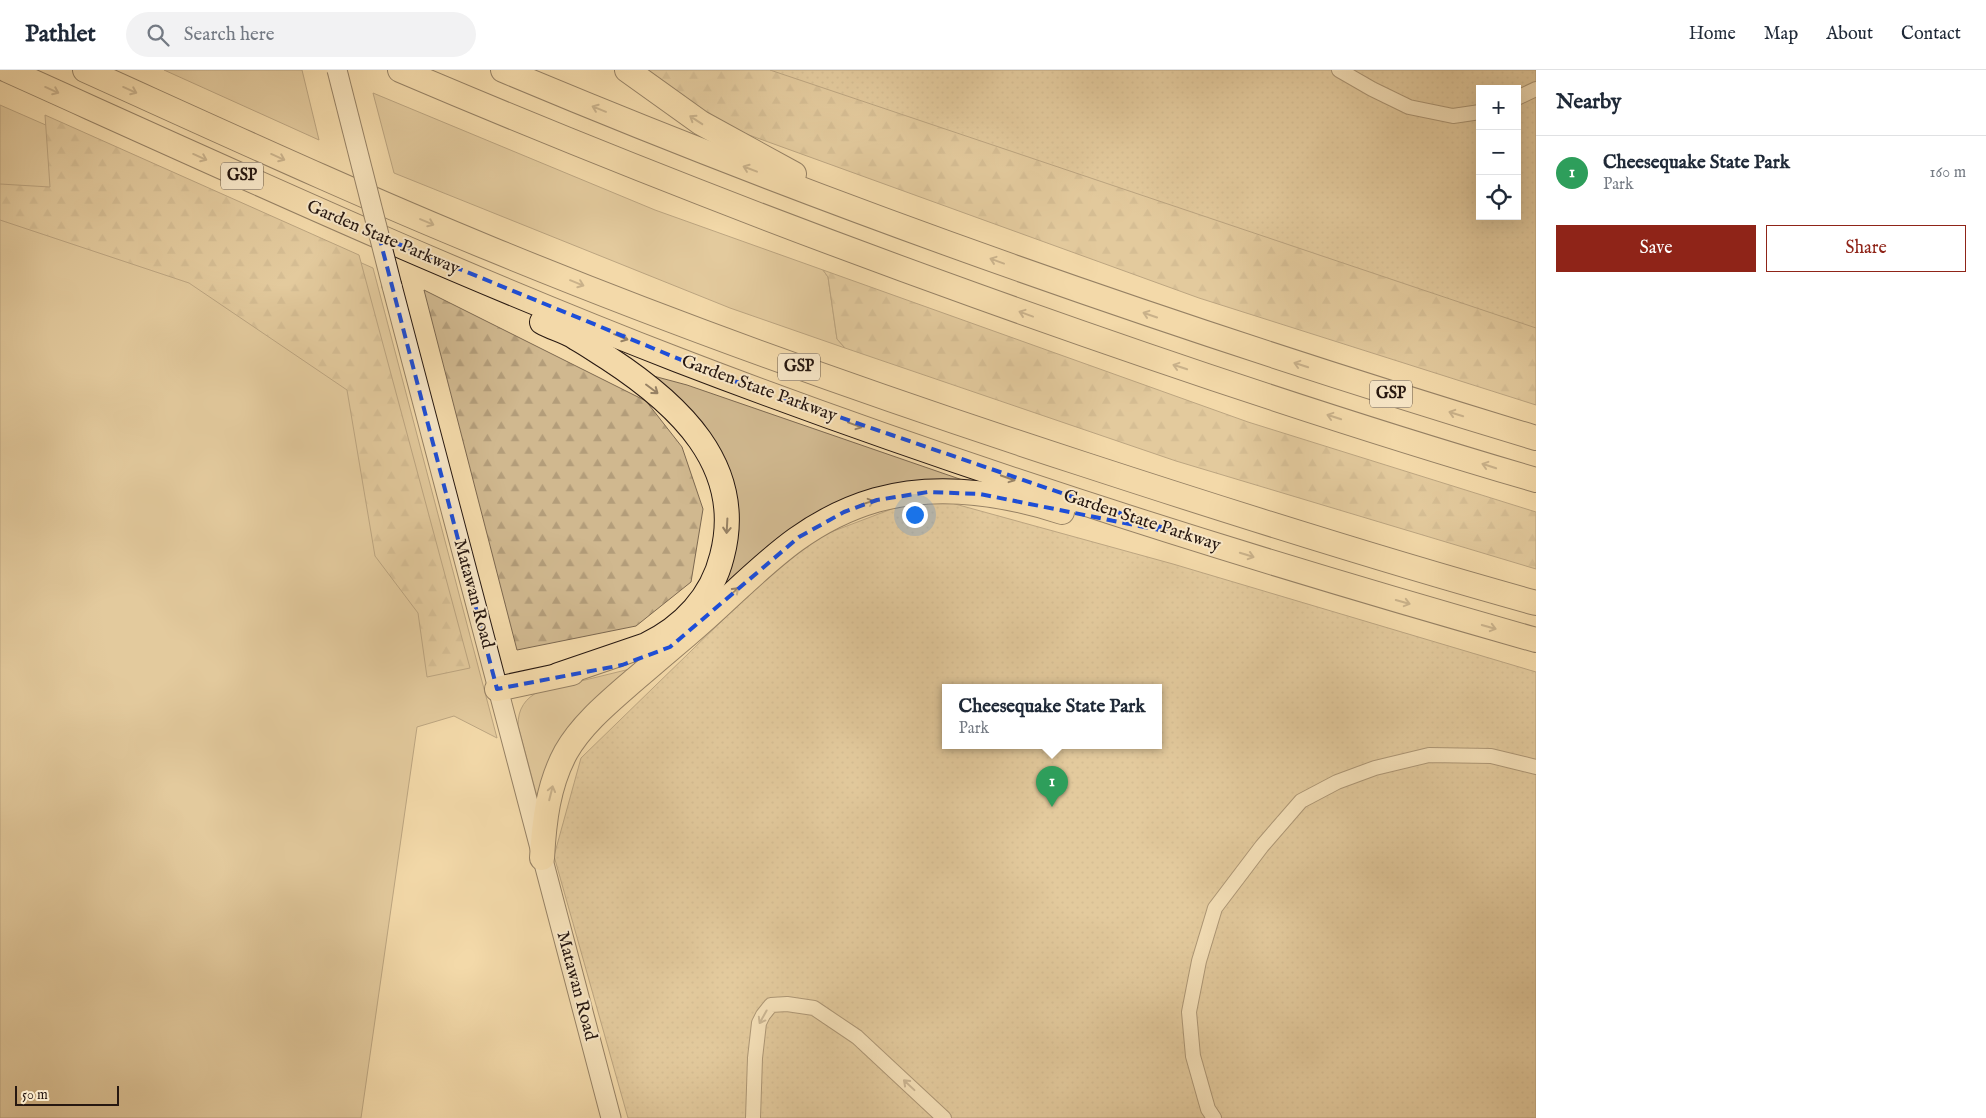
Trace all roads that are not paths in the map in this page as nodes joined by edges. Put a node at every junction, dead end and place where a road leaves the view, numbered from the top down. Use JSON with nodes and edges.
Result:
{"nodes":[{"id":1,"x":7,"y":70,"type":"edge"},
{"id":2,"x":85,"y":70,"type":"edge"},
{"id":3,"x":337,"y":70,"type":"edge"},
{"id":4,"x":400,"y":70,"type":"edge"},
{"id":5,"x":503,"y":70,"type":"edge"},
{"id":6,"x":627,"y":70,"type":"edge"},
{"id":7,"x":1339,"y":70,"type":"edge"},
{"id":8,"x":1536,"y":89,"type":"edge"},
{"id":9,"x":1521,"y":96,"type":"edge"},
{"id":10,"x":1476,"y":113,"type":"edge"},
{"id":11,"x":844,"y":205,"type":"junction"},
{"id":12,"x":478,"y":279,"type":"junction"},
{"id":13,"x":1536,"y":438,"type":"edge"},
{"id":14,"x":1536,"y":480,"type":"edge"},
{"id":15,"x":1184,"y":535,"type":"junction"},
{"id":16,"x":1536,"y":603,"type":"edge"},
{"id":17,"x":1536,"y":640,"type":"edge"},
{"id":18,"x":670,"y":648,"type":"junction"},
{"id":19,"x":558,"y":675,"type":"junction"},
{"id":20,"x":497,"y":689,"type":"junction"},
{"id":21,"x":1536,"y":767,"type":"edge"},
{"id":22,"x":542,"y":858,"type":"junction"},
{"id":23,"x":611,"y":1118,"type":"edge"},
{"id":24,"x":752,"y":1118,"type":"edge"},
{"id":25,"x":944,"y":1118,"type":"edge"},
{"id":26,"x":1214,"y":1118,"type":"edge"}],
"edges":[{"from":1,"to":12,"type":"highway","name":"Garden State Parkway","number":"GSP","one_way":true},
{"from":2,"to":16,"type":"highway","name":"Garden State Parkway","number":"GSP","one_way":true},
{"from":3,"to":20,"type":"main road","name":"Matawan Road","bridge":true},
{"from":14,"to":4,"type":"highway","number":"GSP","one_way":true},
{"from":11,"to":5,"type":"highway","number":"GSP","one_way":true},
{"from":11,"to":6,"type":"highway","one_way":true},
{"from":7,"to":10,"type":"street"},
{"from":8,"to":9,"type":"street"},
{"from":13,"to":11,"type":"highway","number":"GSP","one_way":true},
{"from":12,"to":15,"type":"highway","name":"Garden State Parkway","number":"GSP","one_way":true},
{"from":12,"to":19,"type":"highway","one_way":true},
{"from":15,"to":17,"type":"highway","name":"Garden State Parkway","number":"GSP","one_way":true},
{"from":18,"to":15,"type":"highway","one_way":true},
{"from":18,"to":19,"type":"highway"},
{"from":22,"to":18,"type":"highway","one_way":true},
{"from":19,"to":20,"type":"highway"},
{"from":20,"to":22,"type":"main road","name":"Matawan Road"},
{"from":21,"to":26,"type":"street"},
{"from":22,"to":23,"type":"main road","name":"Matawan Road"},
{"from":25,"to":24,"type":"street","one_way":true}]}
